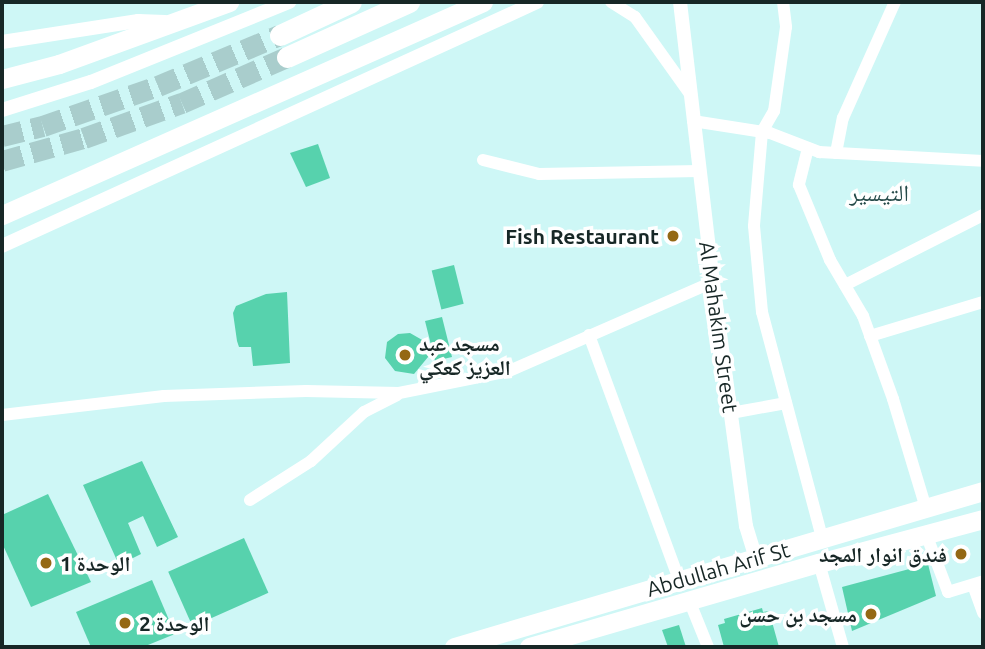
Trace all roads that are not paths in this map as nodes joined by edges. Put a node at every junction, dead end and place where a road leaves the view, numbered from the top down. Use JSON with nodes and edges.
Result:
{"nodes":[{"id":1,"x":229,"y":2,"type":"edge"},
{"id":2,"x":289,"y":2,"type":"edge"},
{"id":3,"x":351,"y":2,"type":"edge"},
{"id":4,"x":409,"y":2,"type":"edge"},
{"id":5,"x":483,"y":2,"type":"edge"},
{"id":6,"x":537,"y":2,"type":"edge"},
{"id":7,"x":611,"y":2,"type":"edge"},
{"id":8,"x":680,"y":2,"type":"edge"},
{"id":9,"x":783,"y":2,"type":"edge"},
{"id":10,"x":894,"y":2,"type":"edge"},
{"id":11,"x":173,"y":23,"type":"junction"},
{"id":12,"x":279,"y":35,"type":"tunnel mouth"},
{"id":13,"x":2,"y":42,"type":"edge"},
{"id":14,"x":287,"y":57,"type":"tunnel mouth"},
{"id":15,"x":2,"y":79,"type":"edge"},
{"id":16,"x":690,"y":94,"type":"junction"},
{"id":17,"x":2,"y":110,"type":"edge"},
{"id":18,"x":693,"y":121,"type":"junction"},
{"id":19,"x":762,"y":132,"type":"junction"},
{"id":20,"x":808,"y":148,"type":"junction"},
{"id":21,"x":836,"y":153,"type":"junction"},
{"id":22,"x":483,"y":160,"type":"dead end"},
{"id":23,"x":983,"y":161,"type":"edge"},
{"id":24,"x":699,"y":171,"type":"junction"},
{"id":25,"x":2,"y":215,"type":"edge"},
{"id":26,"x":983,"y":215,"type":"edge"},
{"id":27,"x":2,"y":246,"type":"edge"},
{"id":28,"x":713,"y":282,"type":"junction"},
{"id":29,"x":845,"y":285,"type":"junction"},
{"id":30,"x":983,"y":302,"type":"edge"},
{"id":31,"x":589,"y":335,"type":"junction"},
{"id":32,"x":870,"y":336,"type":"junction"},
{"id":33,"x":399,"y":393,"type":"junction"},
{"id":34,"x":786,"y":403,"type":"junction"},
{"id":35,"x":731,"y":412,"type":"junction"},
{"id":36,"x":2,"y":415,"type":"edge"},
{"id":37,"x":983,"y":491,"type":"edge"},
{"id":38,"x":250,"y":500,"type":"dead end"},
{"id":39,"x":926,"y":508,"type":"junction"},
{"id":40,"x":983,"y":519,"type":"edge"},
{"id":41,"x":926,"y":534,"type":"junction"},
{"id":42,"x":817,"y":540,"type":"junction"},
{"id":43,"x":755,"y":558,"type":"junction"},
{"id":44,"x":819,"y":563,"type":"junction"},
{"id":45,"x":679,"y":580,"type":"junction"},
{"id":46,"x":978,"y":583,"type":"edge"},
{"id":47,"x":689,"y":600,"type":"junction"},
{"id":48,"x":983,"y":613,"type":"edge"},
{"id":49,"x":454,"y":647,"type":"edge"},
{"id":50,"x":529,"y":647,"type":"edge"},
{"id":51,"x":708,"y":647,"type":"edge"},
{"id":52,"x":843,"y":647,"type":"edge"}],
"edges":[{"from":1,"to":11,"type":"main road"},
{"from":2,"to":17,"type":"street"},
{"from":3,"to":12,"type":"highway"},
{"from":4,"to":14,"type":"highway"},
{"from":5,"to":25,"type":"main road"},
{"from":6,"to":27,"type":"street"},
{"from":7,"to":16,"type":"street"},
{"from":8,"to":16,"type":"street","name":"Al Mahakim Street"},
{"from":9,"to":19,"type":"street"},
{"from":10,"to":21,"type":"street"},
{"from":11,"to":13,"type":"street"},
{"from":11,"to":15,"type":"main road"},
{"from":16,"to":18,"type":"street","name":"Al Mahakim Street"},
{"from":18,"to":19,"type":"street"},
{"from":18,"to":24,"type":"street","name":"Al Mahakim Street"},
{"from":19,"to":20,"type":"street"},
{"from":19,"to":34,"type":"street"},
{"from":20,"to":21,"type":"street"},
{"from":20,"to":29,"type":"street"},
{"from":21,"to":23,"type":"street"},
{"from":22,"to":24,"type":"street"},
{"from":24,"to":28,"type":"street","name":"Al Mahakim Street"},
{"from":26,"to":29,"type":"street"},
{"from":28,"to":31,"type":"street"},
{"from":28,"to":35,"type":"street","name":"Al Mahakim Street"},
{"from":29,"to":32,"type":"street"},
{"from":30,"to":32,"type":"street"},
{"from":31,"to":33,"type":"street"},
{"from":31,"to":45,"type":"street"},
{"from":32,"to":39,"type":"street"},
{"from":33,"to":36,"type":"street"},
{"from":33,"to":38,"type":"street"},
{"from":34,"to":35,"type":"street"},
{"from":34,"to":42,"type":"street"},
{"from":35,"to":43,"type":"street","name":"Al Mahakim Street"},
{"from":37,"to":39,"type":"main road","name":"Abdullah Arif St"},
{"from":39,"to":42,"type":"main road","name":"Abdullah Arif St"},
{"from":40,"to":41,"type":"main road"},
{"from":41,"to":44,"type":"main road"},
{"from":41,"to":46,"type":"street"},
{"from":42,"to":43,"type":"main road","name":"Abdullah Arif St"},
{"from":42,"to":44,"type":"main road"},
{"from":43,"to":45,"type":"main road","name":"Abdullah Arif St"},
{"from":44,"to":47,"type":"main road"},
{"from":44,"to":52,"type":"street"},
{"from":45,"to":49,"type":"main road","name":"Abdullah Arif St"},
{"from":46,"to":48,"type":"street"},
{"from":47,"to":50,"type":"main road"},
{"from":47,"to":51,"type":"street"}]}
